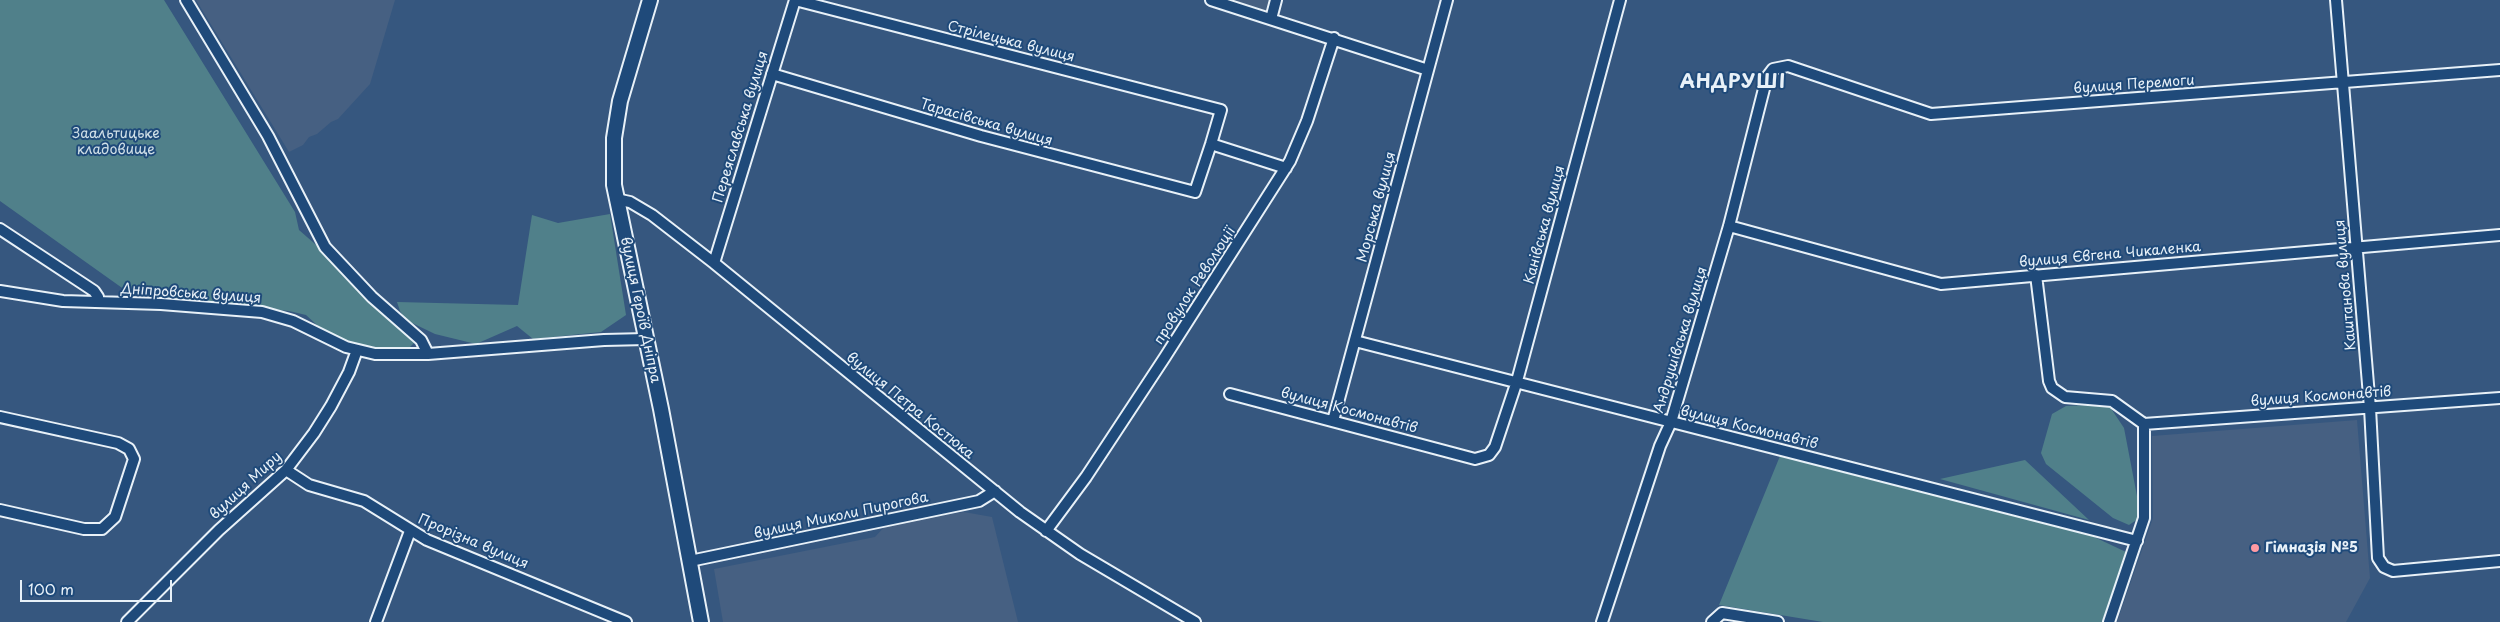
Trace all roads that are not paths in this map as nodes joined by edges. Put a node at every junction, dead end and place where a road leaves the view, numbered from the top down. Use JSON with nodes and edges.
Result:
{"nodes":[{"id":1,"x":186,"y":0,"type":"edge"},
{"id":2,"x":650,"y":0,"type":"edge"},
{"id":3,"x":795,"y":0,"type":"edge"},
{"id":4,"x":1211,"y":0,"type":"edge"},
{"id":5,"x":1276,"y":0,"type":"edge"},
{"id":6,"x":1447,"y":0,"type":"edge"},
{"id":7,"x":1620,"y":0,"type":"edge"},
{"id":8,"x":2336,"y":0,"type":"edge"},
{"id":9,"x":1271,"y":19,"type":"junction"},
{"id":10,"x":1334,"y":38,"type":"junction"},
{"id":11,"x":1778,"y":66,"type":"joint"},
{"id":12,"x":1428,"y":70,"type":"junction"},
{"id":13,"x":2500,"y":70,"type":"edge"},
{"id":14,"x":772,"y":74,"type":"junction"},
{"id":15,"x":2344,"y":84,"type":"junction"},
{"id":16,"x":1211,"y":144,"type":"junction"},
{"id":17,"x":1286,"y":168,"type":"junction"},
{"id":18,"x":616,"y":199,"type":"junction"},
{"id":19,"x":1729,"y":226,"type":"junction"},
{"id":20,"x":0,"y":229,"type":"edge"},
{"id":21,"x":2500,"y":235,"type":"edge"},
{"id":22,"x":2357,"y":248,"type":"junction"},
{"id":23,"x":714,"y":263,"type":"junction"},
{"id":24,"x":2036,"y":275,"type":"junction"},
{"id":25,"x":0,"y":291,"type":"edge"},
{"id":26,"x":98,"y":302,"type":"junction"},
{"id":27,"x":646,"y":339,"type":"junction"},
{"id":28,"x":1355,"y":341,"type":"junction"},
{"id":29,"x":356,"y":350,"type":"junction"},
{"id":30,"x":428,"y":354,"type":"junction"},
{"id":31,"x":1517,"y":381,"type":"junction"},
{"id":32,"x":1230,"y":394,"type":"dead end"},
{"id":33,"x":2500,"y":398,"type":"edge"},
{"id":34,"x":2370,"y":408,"type":"junction"},
{"id":35,"x":0,"y":417,"type":"edge"},
{"id":36,"x":1333,"y":421,"type":"junction"},
{"id":37,"x":1670,"y":422,"type":"junction"},
{"id":38,"x":2144,"y":424,"type":"junction"},
{"id":39,"x":1489,"y":455,"type":"joint"},
{"id":40,"x":286,"y":470,"type":"junction"},
{"id":41,"x":995,"y":491,"type":"junction"},
{"id":42,"x":0,"y":510,"type":"edge"},
{"id":43,"x":410,"y":531,"type":"junction"},
{"id":44,"x":1046,"y":531,"type":"junction"},
{"id":45,"x":2137,"y":540,"type":"junction"},
{"id":46,"x":2500,"y":561,"type":"edge"},
{"id":47,"x":690,"y":562,"type":"junction"},
{"id":48,"x":127,"y":622,"type":"edge"},
{"id":49,"x":376,"y":622,"type":"edge"},
{"id":50,"x":626,"y":622,"type":"edge"},
{"id":51,"x":701,"y":622,"type":"edge"},
{"id":52,"x":1195,"y":622,"type":"edge"},
{"id":53,"x":1602,"y":622,"type":"edge"},
{"id":54,"x":1712,"y":622,"type":"edge"},
{"id":55,"x":1778,"y":622,"type":"edge"},
{"id":56,"x":2109,"y":622,"type":"edge"}],
"edges":[{"from":1,"to":30,"type":"street"},
{"from":2,"to":18,"type":"main road","name":"вулиця Героїв Дніпра"},
{"from":3,"to":14,"type":"street","name":"Переяславська вулиця"},
{"from":3,"to":16,"type":"street","name":"Стрілецька вулиця"},
{"from":4,"to":9,"type":"street"},
{"from":5,"to":9,"type":"street"},
{"from":6,"to":12,"type":"street","name":"Морська вулиця"},
{"from":7,"to":31,"type":"street","name":"Канівська вулиця"},
{"from":8,"to":15,"type":"street","name":"Каштанова вулиця"},
{"from":9,"to":10,"type":"street"},
{"from":10,"to":12,"type":"street"},
{"from":10,"to":17,"type":"street","name":"провулок Революції"},
{"from":11,"to":15,"type":"street","name":"вулиця Перемоги"},
{"from":11,"to":19,"type":"street","name":"Андрушівська вулиця"},
{"from":12,"to":28,"type":"street","name":"Морська вулиця"},
{"from":13,"to":15,"type":"street","name":"вулиця Перемоги"},
{"from":14,"to":16,"type":"street","name":"Тарасівська вулиця"},
{"from":14,"to":23,"type":"street","name":"Переяславська вулиця"},
{"from":15,"to":22,"type":"street","name":"Каштанова вулиця"},
{"from":16,"to":17,"type":"street"},
{"from":17,"to":44,"type":"street","name":"провулок Революції"},
{"from":18,"to":23,"type":"street","name":"вулиця Петра Костюка"},
{"from":18,"to":27,"type":"main road","name":"вулиця Героїв Дніпра"},
{"from":19,"to":24,"type":"street","name":"вулиця Євгена Чикаленка"},
{"from":19,"to":37,"type":"street","name":"Андрушівська вулиця"},
{"from":20,"to":26,"type":"street"},
{"from":21,"to":22,"type":"street","name":"вулиця Євгена Чикаленка"},
{"from":22,"to":24,"type":"street","name":"вулиця Євгена Чикаленка"},
{"from":22,"to":34,"type":"street","name":"Каштанова вулиця"},
{"from":23,"to":41,"type":"street","name":"вулиця Петра Костюка"},
{"from":24,"to":38,"type":"street"},
{"from":25,"to":26,"type":"street","name":"Дніпровська вулиця"},
{"from":26,"to":29,"type":"street","name":"Дніпровська вулиця"},
{"from":27,"to":30,"type":"street","name":"Дніпровська вулиця"},
{"from":27,"to":47,"type":"main road","name":"вулиця Героїв Дніпра"},
{"from":28,"to":31,"type":"street","name":"вулиця Космонавтів"},
{"from":28,"to":36,"type":"street","name":"Морська вулиця"},
{"from":29,"to":30,"type":"street","name":"Дніпровська вулиця"},
{"from":29,"to":40,"type":"street","name":"вулиця Миру"},
{"from":31,"to":37,"type":"street","name":"вулиця Космонавтів"},
{"from":31,"to":39,"type":"street","name":"Канівська вулиця"},
{"from":32,"to":36,"type":"street","name":"вулиця Космонавтів"},
{"from":33,"to":34,"type":"street","name":"вулиця Космонавтів"},
{"from":34,"to":38,"type":"street","name":"вулиця Космонавтів"},
{"from":34,"to":46,"type":"street","name":"Каштанова вулиця"},
{"from":35,"to":42,"type":"street"},
{"from":36,"to":39,"type":"street","name":"вулиця Космонавтів"},
{"from":37,"to":45,"type":"street","name":"вулиця Космонавтів"},
{"from":37,"to":53,"type":"street","name":"Андрушівська вулиця"},
{"from":38,"to":45,"type":"street"},
{"from":40,"to":43,"type":"street","name":"Прорізна вулиця"},
{"from":40,"to":48,"type":"street","name":"вулиця Миру"},
{"from":41,"to":44,"type":"street","name":"вулиця Петра Костюка"},
{"from":41,"to":47,"type":"street","name":"вулиця Миколи Пирогова"},
{"from":43,"to":49,"type":"street"},
{"from":43,"to":50,"type":"street","name":"Прорізна вулиця"},
{"from":44,"to":52,"type":"street","name":"вулиця Петра Костюка"},
{"from":45,"to":56,"type":"street"},
{"from":47,"to":51,"type":"main road","name":"вулиця Героїв Дніпра"},
{"from":54,"to":55,"type":"street"}]}
